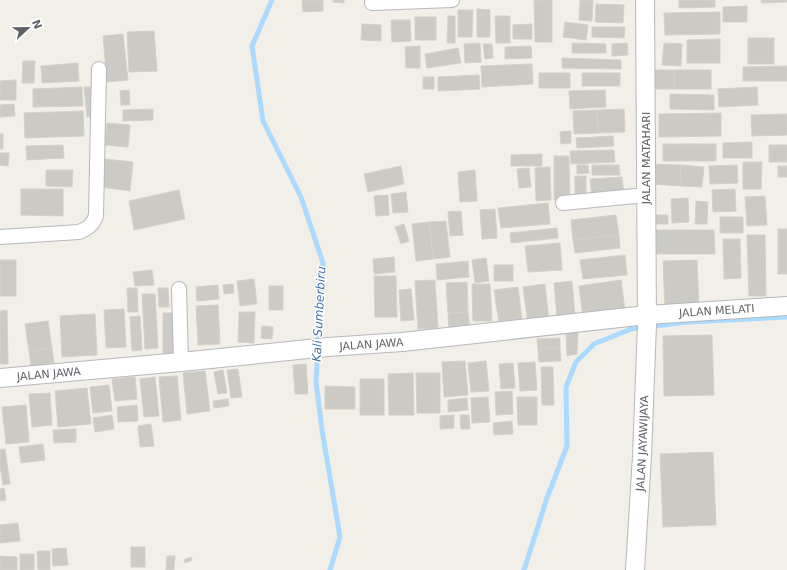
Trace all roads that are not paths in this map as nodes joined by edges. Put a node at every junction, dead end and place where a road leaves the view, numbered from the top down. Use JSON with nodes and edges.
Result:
{"nodes":[{"id":1,"x":452,"y":0,"type":"edge"},
{"id":2,"x":645,"y":0,"type":"edge"},
{"id":3,"x":372,"y":3,"type":"dead end"},
{"id":4,"x":99,"y":69,"type":"dead end"},
{"id":5,"x":646,"y":195,"type":"junction"},
{"id":6,"x":563,"y":203,"type":"dead end"},
{"id":7,"x":0,"y":237,"type":"edge"},
{"id":8,"x":179,"y":289,"type":"dead end"},
{"id":9,"x":787,"y":306,"type":"edge"},
{"id":10,"x":647,"y":326,"type":"junction"},
{"id":11,"x":181,"y":362,"type":"junction"},
{"id":12,"x":0,"y":378,"type":"edge"},
{"id":13,"x":635,"y":570,"type":"edge"}],
"edges":[{"from":1,"to":3,"type":"street"},
{"from":2,"to":5,"type":"street","name":"JALAN MATAHARI"},
{"from":4,"to":7,"type":"street"},
{"from":5,"to":6,"type":"street"},
{"from":5,"to":10,"type":"street","name":"JALAN MATAHARI"},
{"from":8,"to":11,"type":"street"},
{"from":9,"to":10,"type":"street","name":"JALAN MELATI"},
{"from":10,"to":11,"type":"street","name":"JALAN JAWA"},
{"from":10,"to":13,"type":"street","name":"JALAN JAYAWIJAYA"},
{"from":11,"to":12,"type":"street","name":"JALAN JAWA"}]}
